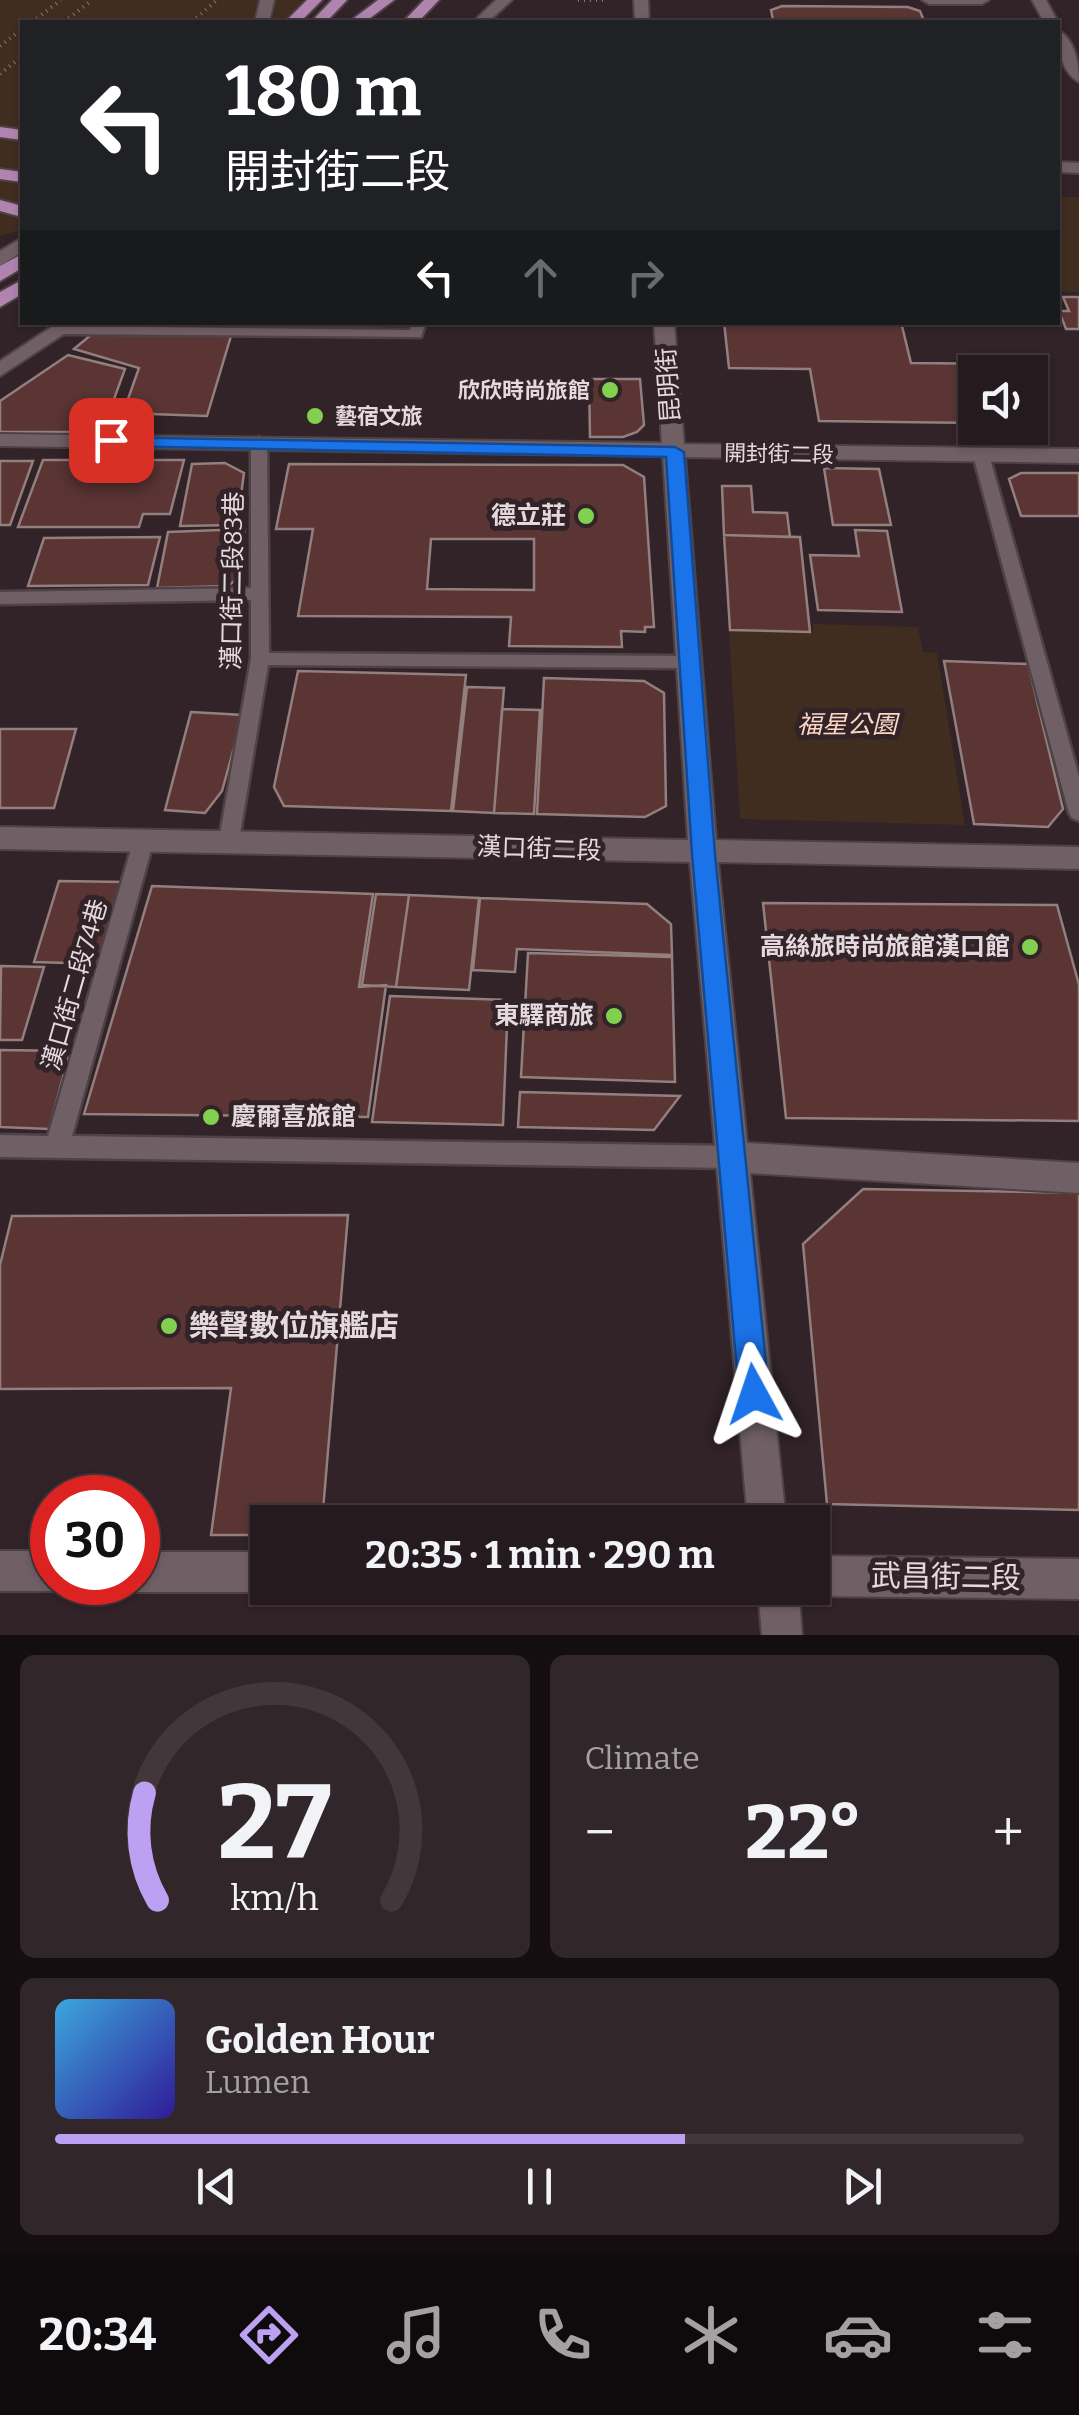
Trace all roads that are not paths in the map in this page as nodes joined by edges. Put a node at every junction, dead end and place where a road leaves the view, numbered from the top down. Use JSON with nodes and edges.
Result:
{"nodes":[{"id":1,"x":314,"y":0,"type":"edge"},
{"id":2,"x":340,"y":0,"type":"edge"},
{"id":3,"x":387,"y":0,"type":"edge"},
{"id":4,"x":432,"y":0,"type":"edge"},
{"id":5,"x":505,"y":0,"type":"edge"},
{"id":6,"x":928,"y":0,"type":"edge"},
{"id":7,"x":982,"y":0,"type":"edge"},
{"id":8,"x":294,"y":20,"type":"edge"},
{"id":9,"x":320,"y":20,"type":"edge"},
{"id":10,"x":358,"y":20,"type":"edge"},
{"id":11,"x":412,"y":20,"type":"edge"},
{"id":12,"x":482,"y":20,"type":"edge"},
{"id":13,"x":1060,"y":39,"type":"edge"},
{"id":14,"x":1079,"y":77,"type":"edge"},
{"id":15,"x":418,"y":325,"type":"edge"},
{"id":16,"x":664,"y":325,"type":"edge"},
{"id":17,"x":68,"y":326,"type":"edge"},
{"id":18,"x":0,"y":370,"type":"edge"},
{"id":19,"x":0,"y":440,"type":"edge"},
{"id":20,"x":260,"y":442,"type":"junction"},
{"id":21,"x":675,"y":452,"type":"junction"},
{"id":22,"x":981,"y":455,"type":"junction"},
{"id":23,"x":1079,"y":456,"type":"edge"},
{"id":24,"x":258,"y":594,"type":"junction"},
{"id":25,"x":0,"y":598,"type":"edge"},
{"id":26,"x":260,"y":659,"type":"junction"},
{"id":27,"x":690,"y":662,"type":"junction"},
{"id":28,"x":1079,"y":813,"type":"edge"},
{"id":29,"x":0,"y":838,"type":"edge"},
{"id":30,"x":144,"y":839,"type":"junction"},
{"id":31,"x":229,"y":840,"type":"junction"},
{"id":32,"x":703,"y":854,"type":"junction"},
{"id":33,"x":1079,"y":858,"type":"edge"},
{"id":34,"x":0,"y":1146,"type":"edge"},
{"id":35,"x":57,"y":1146,"type":"junction"},
{"id":36,"x":732,"y":1158,"type":"junction"},
{"id":37,"x":1079,"y":1178,"type":"edge"},
{"id":38,"x":766,"y":1505,"type":"edge"},
{"id":39,"x":0,"y":1571,"type":"edge"},
{"id":40,"x":30,"y":1571,"type":"edge"},
{"id":41,"x":160,"y":1572,"type":"edge"},
{"id":42,"x":250,"y":1572,"type":"edge"},
{"id":43,"x":830,"y":1576,"type":"edge"},
{"id":44,"x":1079,"y":1578,"type":"edge"},
{"id":45,"x":779,"y":1605,"type":"edge"},
{"id":46,"x":782,"y":1635,"type":"edge"}],
"edges":[{"from":1,"to":8,"type":"highway"},
{"from":2,"to":9,"type":"highway"},
{"from":3,"to":10,"type":"highway"},
{"from":4,"to":11,"type":"highway"},
{"from":5,"to":12,"type":"street"},
{"from":6,"to":7,"type":"street"},
{"from":13,"to":14,"type":"street"},
{"from":15,"to":17,"type":"lane"},
{"from":16,"to":21,"type":"street","name":"昆明街"},
{"from":17,"to":18,"type":"street"},
{"from":19,"to":20,"type":"street","name":"開封街二段"},
{"from":20,"to":21,"type":"street","name":"開封街二段"},
{"from":20,"to":24,"type":"lane","name":"漢口街二段83巷"},
{"from":21,"to":22,"type":"street","name":"開封街二段"},
{"from":21,"to":27,"type":"street","name":"昆明街"},
{"from":22,"to":23,"type":"street","name":"開封街二段"},
{"from":22,"to":28,"type":"lane"},
{"from":24,"to":25,"type":"lane"},
{"from":24,"to":26,"type":"lane","name":"漢口街二段83巷"},
{"from":26,"to":27,"type":"lane"},
{"from":26,"to":31,"type":"lane","name":"漢口街二段83巷"},
{"from":27,"to":32,"type":"street","name":"昆明街"},
{"from":29,"to":30,"type":"street","name":"漢口街二段"},
{"from":30,"to":31,"type":"street","name":"漢口街二段"},
{"from":30,"to":35,"type":"lane","name":"漢口街二段74巷"},
{"from":31,"to":32,"type":"street","name":"漢口街二段"},
{"from":32,"to":33,"type":"street","name":"漢口街二段"},
{"from":32,"to":36,"type":"street","name":"昆明街"},
{"from":34,"to":35,"type":"lane"},
{"from":35,"to":36,"type":"lane"},
{"from":36,"to":37,"type":"street"},
{"from":36,"to":38,"type":"street","name":"昆明街"},
{"from":39,"to":40,"type":"street"},
{"from":41,"to":42,"type":"street"},
{"from":43,"to":44,"type":"street","name":"武昌街二段"},
{"from":45,"to":46,"type":"street"}]}
